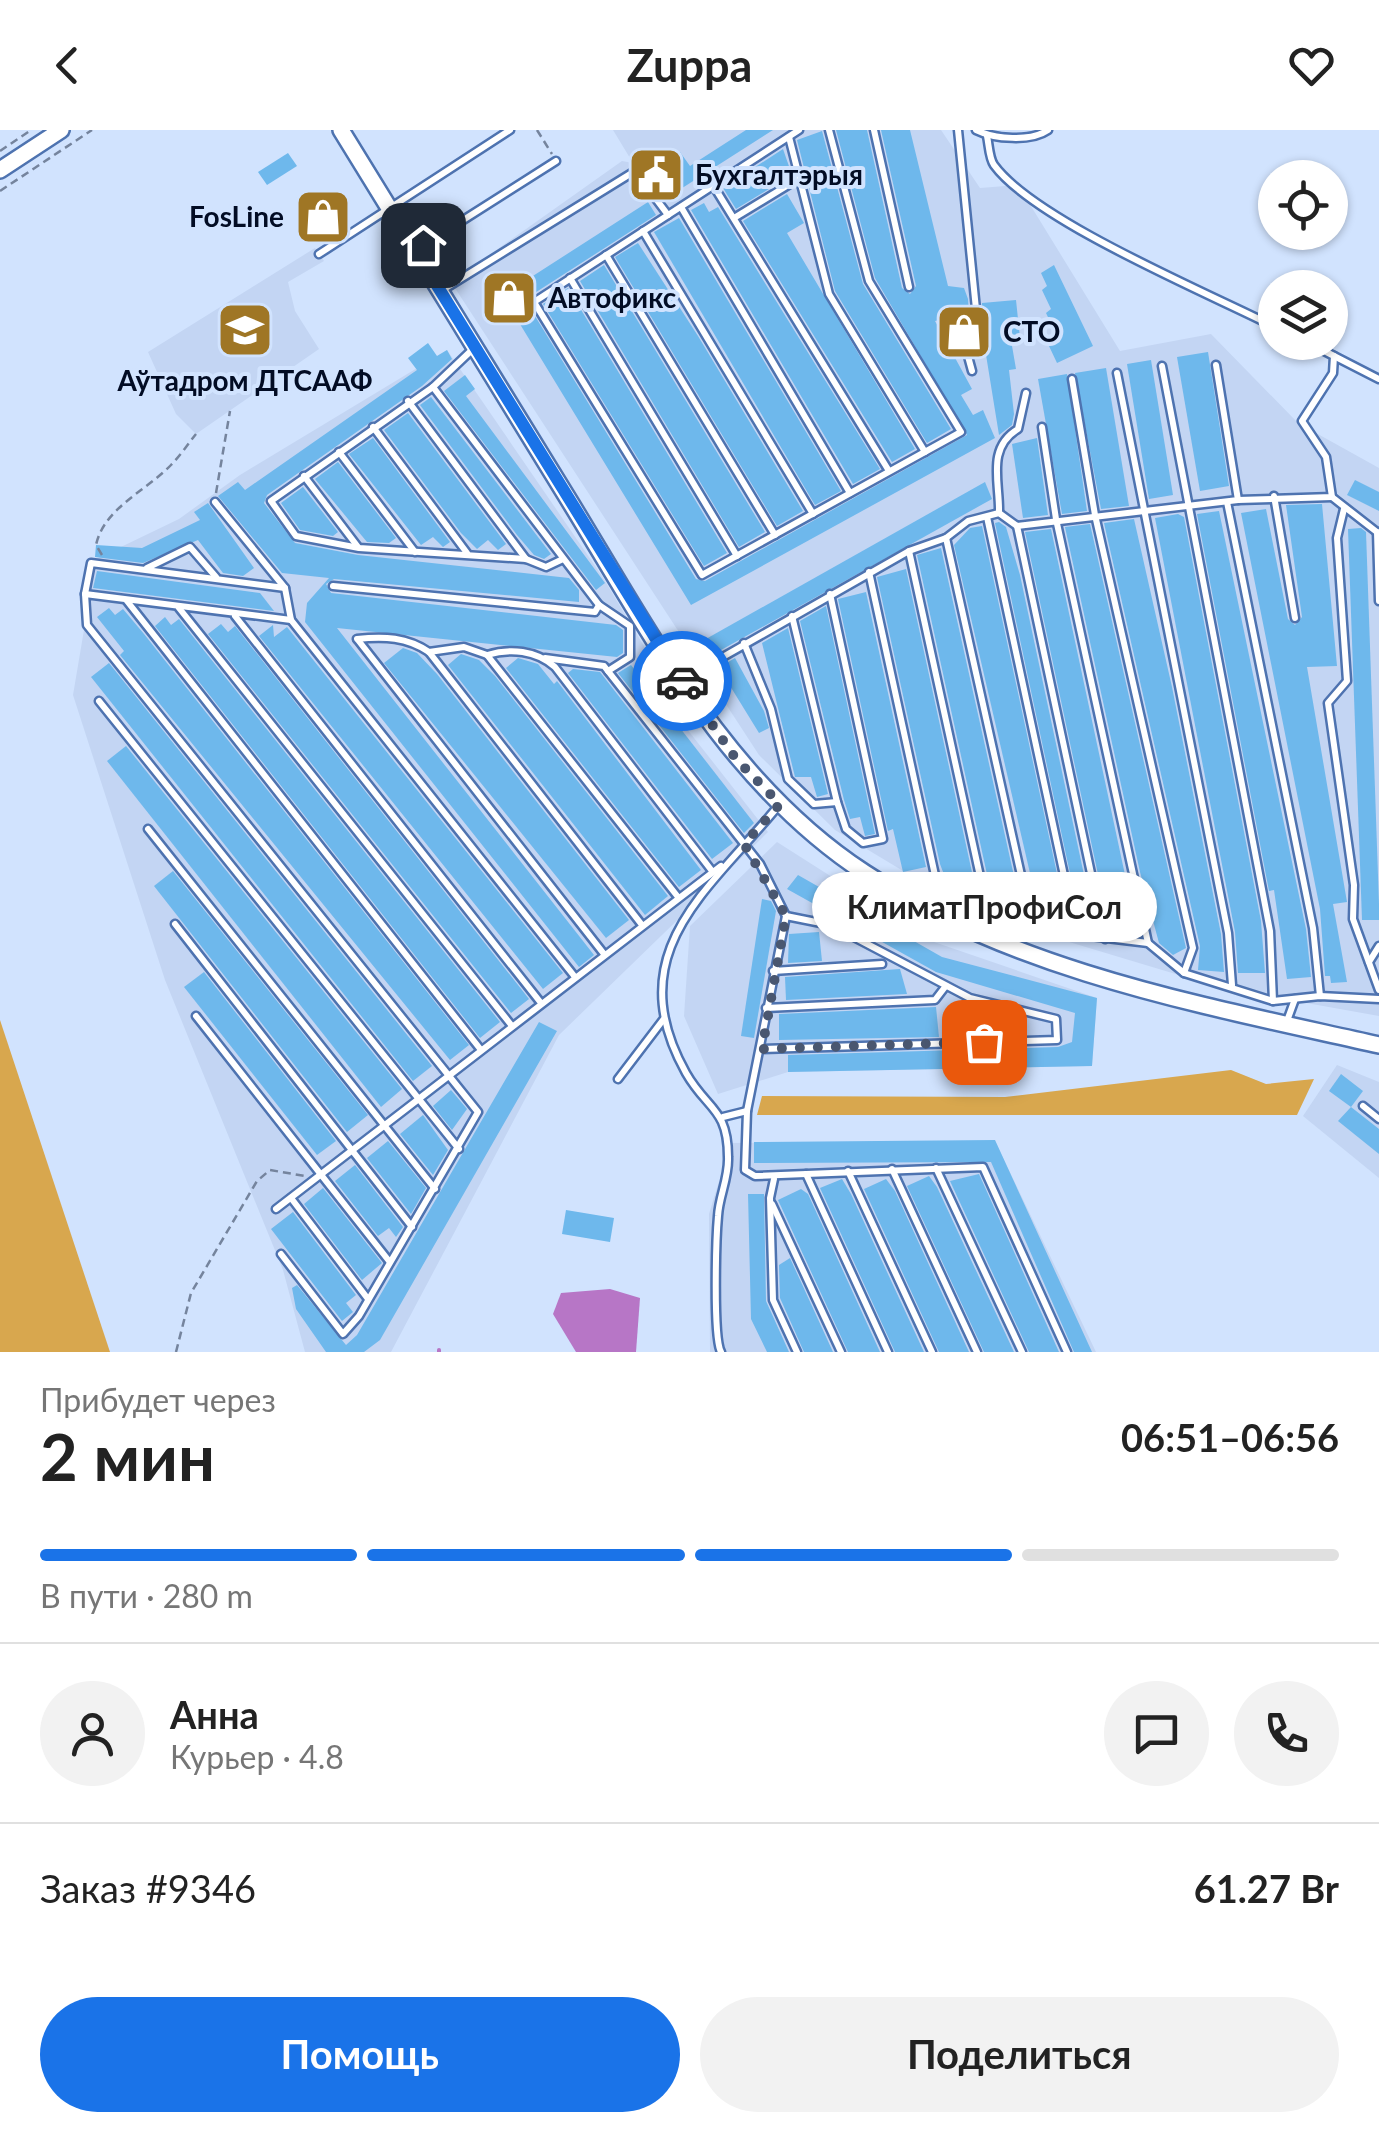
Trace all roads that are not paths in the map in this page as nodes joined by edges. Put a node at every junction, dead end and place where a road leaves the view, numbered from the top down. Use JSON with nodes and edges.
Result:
{"nodes":[{"id":1,"x":61,"y":130,"type":"edge"},
{"id":2,"x":341,"y":130,"type":"edge"},
{"id":3,"x":510,"y":130,"type":"edge"},
{"id":4,"x":799,"y":130,"type":"edge"},
{"id":5,"x":829,"y":130,"type":"edge"},
{"id":6,"x":874,"y":130,"type":"edge"},
{"id":7,"x":958,"y":130,"type":"edge"},
{"id":8,"x":976,"y":130,"type":"edge"},
{"id":9,"x":1048,"y":130,"type":"edge"},
{"id":10,"x":988,"y":136,"type":"junction"},
{"id":11,"x":789,"y":137,"type":"junction"},
{"id":12,"x":557,"y":163,"type":"road end"},
{"id":13,"x":0,"y":170,"type":"edge"},
{"id":14,"x":798,"y":179,"type":"junction"},
{"id":15,"x":714,"y":186,"type":"junction"},
{"id":16,"x":681,"y":206,"type":"junction"},
{"id":17,"x":390,"y":210,"type":"junction"},
{"id":18,"x":668,"y":215,"type":"junction"},
{"id":19,"x":734,"y":218,"type":"junction"},
{"id":20,"x":643,"y":231,"type":"junction"},
{"id":21,"x":415,"y":250,"type":"junction"},
{"id":22,"x":319,"y":254,"type":"dead end"},
{"id":23,"x":606,"y":255,"type":"junction"},
{"id":24,"x":570,"y":278,"type":"junction"},
{"id":25,"x":909,"y":287,"type":"dead end"},
{"id":26,"x":440,"y":292,"type":"junction"},
{"id":27,"x":1258,"y":318,"type":"edge"},
{"id":28,"x":475,"y":348,"type":"junction"},
{"id":29,"x":1334,"y":360,"type":"edge"},
{"id":30,"x":1342,"y":360,"type":"edge"},
{"id":31,"x":1216,"y":365,"type":"dead end"},
{"id":32,"x":1162,"y":366,"type":"dead end"},
{"id":33,"x":972,"y":370,"type":"dead end"},
{"id":34,"x":1117,"y":373,"type":"dead end"},
{"id":35,"x":1072,"y":379,"type":"dead end"},
{"id":36,"x":1379,"y":379,"type":"edge"},
{"id":37,"x":433,"y":387,"type":"junction"},
{"id":38,"x":1026,"y":392,"type":"dead end"},
{"id":39,"x":408,"y":401,"type":"junction"},
{"id":40,"x":372,"y":426,"type":"junction"},
{"id":41,"x":1042,"y":427,"type":"dead end"},
{"id":42,"x":339,"y":452,"type":"junction"},
{"id":43,"x":925,"y":452,"type":"junction"},
{"id":44,"x":890,"y":472,"type":"junction"},
{"id":45,"x":304,"y":476,"type":"junction"},
{"id":46,"x":850,"y":493,"type":"junction"},
{"id":47,"x":1274,"y":496,"type":"junction"},
{"id":48,"x":1332,"y":497,"type":"junction"},
{"id":49,"x":1238,"y":500,"type":"junction"},
{"id":50,"x":214,"y":502,"type":"road end"},
{"id":51,"x":1226,"y":502,"type":"junction"},
{"id":52,"x":1187,"y":506,"type":"junction"},
{"id":53,"x":1344,"y":509,"type":"junction"},
{"id":54,"x":1142,"y":510,"type":"junction"},
{"id":55,"x":999,"y":512,"type":"junction"},
{"id":56,"x":813,"y":514,"type":"junction"},
{"id":57,"x":1096,"y":515,"type":"junction"},
{"id":58,"x":986,"y":517,"type":"junction"},
{"id":59,"x":1056,"y":519,"type":"junction"},
{"id":60,"x":1017,"y":526,"type":"junction"},
{"id":61,"x":1378,"y":533,"type":"edge"},
{"id":62,"x":775,"y":535,"type":"junction"},
{"id":63,"x":946,"y":538,"type":"junction"},
{"id":64,"x":359,"y":548,"type":"junction"},
{"id":65,"x":909,"y":551,"type":"junction"},
{"id":66,"x":416,"y":552,"type":"junction"},
{"id":67,"x":468,"y":553,"type":"junction"},
{"id":68,"x":737,"y":556,"type":"junction"},
{"id":69,"x":526,"y":559,"type":"junction"},
{"id":70,"x":563,"y":559,"type":"junction"},
{"id":71,"x":146,"y":568,"type":"junction"},
{"id":72,"x":869,"y":572,"type":"junction"},
{"id":73,"x":218,"y":579,"type":"junction"},
{"id":74,"x":333,"y":586,"type":"dead end"},
{"id":75,"x":285,"y":588,"type":"junction"},
{"id":76,"x":85,"y":594,"type":"junction"},
{"id":77,"x":830,"y":594,"type":"junction"},
{"id":78,"x":1379,"y":600,"type":"edge"},
{"id":79,"x":128,"y":601,"type":"junction"},
{"id":80,"x":600,"y":605,"type":"junction"},
{"id":81,"x":179,"y":608,"type":"junction"},
{"id":82,"x":234,"y":614,"type":"junction"},
{"id":83,"x":792,"y":616,"type":"junction"},
{"id":84,"x":1295,"y":618,"type":"dead end"},
{"id":85,"x":291,"y":620,"type":"junction"},
{"id":86,"x":744,"y":643,"type":"junction"},
{"id":87,"x":429,"y":652,"type":"junction"},
{"id":88,"x":486,"y":655,"type":"junction"},
{"id":89,"x":544,"y":658,"type":"junction"},
{"id":90,"x":707,"y":666,"type":"dead end"},
{"id":91,"x":608,"y":670,"type":"junction"},
{"id":92,"x":99,"y":701,"type":"dead end"},
{"id":93,"x":836,"y":802,"type":"junction"},
{"id":94,"x":780,"y":804,"type":"junction"},
{"id":95,"x":148,"y":829,"type":"dead end"},
{"id":96,"x":744,"y":844,"type":"junction"},
{"id":97,"x":726,"y":862,"type":"junction"},
{"id":98,"x":712,"y":871,"type":"junction"},
{"id":99,"x":678,"y":897,"type":"junction"},
{"id":100,"x":988,"y":913,"type":"junction"},
{"id":101,"x":786,"y":916,"type":"junction"},
{"id":102,"x":175,"y":924,"type":"dead end"},
{"id":103,"x":642,"y":924,"type":"junction"},
{"id":104,"x":1033,"y":929,"type":"junction"},
{"id":105,"x":1077,"y":936,"type":"junction"},
{"id":106,"x":1105,"y":940,"type":"junction"},
{"id":107,"x":1148,"y":942,"type":"junction"},
{"id":108,"x":1379,"y":946,"type":"edge"},
{"id":109,"x":604,"y":954,"type":"junction"},
{"id":110,"x":1369,"y":962,"type":"junction"},
{"id":111,"x":882,"y":964,"type":"dead end"},
{"id":112,"x":773,"y":971,"type":"junction"},
{"id":113,"x":1184,"y":973,"type":"junction"},
{"id":114,"x":575,"y":977,"type":"junction"},
{"id":115,"x":1232,"y":985,"type":"junction"},
{"id":116,"x":945,"y":987,"type":"junction"},
{"id":117,"x":1379,"y":990,"type":"edge"},
{"id":118,"x":1320,"y":996,"type":"junction"},
{"id":119,"x":1295,"y":999,"type":"junction"},
{"id":120,"x":1273,"y":1000,"type":"junction"},
{"id":121,"x":1379,"y":1000,"type":"edge"},
{"id":122,"x":542,"y":1003,"type":"junction"},
{"id":123,"x":766,"y":1008,"type":"junction"},
{"id":124,"x":196,"y":1016,"type":"dead end"},
{"id":125,"x":663,"y":1019,"type":"junction"},
{"id":126,"x":1286,"y":1024,"type":"junction"},
{"id":127,"x":512,"y":1026,"type":"junction"},
{"id":128,"x":1379,"y":1045,"type":"edge"},
{"id":129,"x":762,"y":1049,"type":"junction"},
{"id":130,"x":480,"y":1050,"type":"junction"},
{"id":131,"x":447,"y":1077,"type":"junction"},
{"id":132,"x":618,"y":1078,"type":"dead end"},
{"id":133,"x":417,"y":1100,"type":"junction"},
{"id":134,"x":1364,"y":1106,"type":"dead end"},
{"id":135,"x":746,"y":1111,"type":"junction"},
{"id":136,"x":723,"y":1117,"type":"junction"},
{"id":137,"x":1379,"y":1119,"type":"edge"},
{"id":138,"x":384,"y":1125,"type":"junction"},
{"id":139,"x":353,"y":1149,"type":"junction"},
{"id":140,"x":459,"y":1149,"type":"junction"},
{"id":141,"x":936,"y":1168,"type":"junction"},
{"id":142,"x":892,"y":1169,"type":"junction"},
{"id":143,"x":848,"y":1171,"type":"junction"},
{"id":144,"x":322,"y":1173,"type":"junction"},
{"id":145,"x":806,"y":1174,"type":"junction"},
{"id":146,"x":774,"y":1179,"type":"junction"},
{"id":147,"x":435,"y":1189,"type":"junction"},
{"id":148,"x":290,"y":1198,"type":"junction"},
{"id":149,"x":770,"y":1198,"type":"junction"},
{"id":150,"x":276,"y":1209,"type":"dead end"},
{"id":151,"x":412,"y":1227,"type":"junction"},
{"id":152,"x":280,"y":1254,"type":"dead end"},
{"id":153,"x":390,"y":1262,"type":"junction"},
{"id":154,"x":368,"y":1299,"type":"junction"},
{"id":155,"x":722,"y":1352,"type":"edge"},
{"id":156,"x":797,"y":1352,"type":"edge"},
{"id":157,"x":841,"y":1352,"type":"edge"},
{"id":158,"x":888,"y":1352,"type":"edge"},
{"id":159,"x":932,"y":1352,"type":"edge"},
{"id":160,"x":976,"y":1352,"type":"edge"},
{"id":161,"x":1022,"y":1352,"type":"edge"},
{"id":162,"x":1066,"y":1352,"type":"edge"}],
"edges":[{"from":1,"to":13,"type":"main road"},
{"from":2,"to":17,"type":"main road"},
{"from":3,"to":17,"type":"lane"},
{"from":4,"to":11,"type":"lane"},
{"from":5,"to":43,"type":"lane"},
{"from":6,"to":25,"type":"lane"},
{"from":7,"to":33,"type":"lane"},
{"from":8,"to":10,"type":"lane"},
{"from":9,"to":10,"type":"lane"},
{"from":10,"to":27,"type":"lane"},
{"from":11,"to":14,"type":"lane"},
{"from":11,"to":15,"type":"lane"},
{"from":12,"to":21,"type":"lane"},
{"from":14,"to":19,"type":"lane"},
{"from":14,"to":43,"type":"lane"},
{"from":15,"to":16,"type":"lane"},
{"from":15,"to":19,"type":"lane"},
{"from":16,"to":18,"type":"lane"},
{"from":16,"to":46,"type":"lane"},
{"from":17,"to":21,"type":"main road"},
{"from":17,"to":22,"type":"lane"},
{"from":18,"to":20,"type":"lane"},
{"from":18,"to":26,"type":"lane"},
{"from":19,"to":44,"type":"lane"},
{"from":20,"to":23,"type":"lane"},
{"from":20,"to":56,"type":"lane"},
{"from":21,"to":26,"type":"main road"},
{"from":23,"to":24,"type":"lane"},
{"from":23,"to":62,"type":"lane"},
{"from":24,"to":68,"type":"lane"},
{"from":24,"to":68,"type":"lane"},
{"from":26,"to":28,"type":"main road"},
{"from":28,"to":37,"type":"lane"},
{"from":28,"to":94,"type":"main road"},
{"from":29,"to":48,"type":"lane"},
{"from":30,"to":36,"type":"lane"},
{"from":31,"to":49,"type":"lane"},
{"from":32,"to":52,"type":"lane"},
{"from":34,"to":54,"type":"lane"},
{"from":35,"to":57,"type":"lane"},
{"from":37,"to":39,"type":"lane"},
{"from":37,"to":70,"type":"lane"},
{"from":38,"to":55,"type":"lane"},
{"from":39,"to":40,"type":"lane"},
{"from":39,"to":69,"type":"lane"},
{"from":40,"to":42,"type":"lane"},
{"from":40,"to":67,"type":"lane"},
{"from":41,"to":59,"type":"lane"},
{"from":42,"to":45,"type":"lane"},
{"from":42,"to":66,"type":"lane"},
{"from":43,"to":44,"type":"lane"},
{"from":44,"to":46,"type":"lane"},
{"from":45,"to":64,"type":"lane"},
{"from":45,"to":64,"type":"lane"},
{"from":46,"to":56,"type":"lane"},
{"from":47,"to":48,"type":"lane"},
{"from":47,"to":49,"type":"lane"},
{"from":47,"to":84,"type":"lane"},
{"from":48,"to":53,"type":"lane"},
{"from":49,"to":51,"type":"lane"},
{"from":50,"to":75,"type":"lane"},
{"from":51,"to":52,"type":"lane"},
{"from":51,"to":118,"type":"lane"},
{"from":52,"to":54,"type":"lane"},
{"from":52,"to":120,"type":"lane"},
{"from":53,"to":61,"type":"lane"},
{"from":53,"to":110,"type":"lane"},
{"from":54,"to":57,"type":"lane"},
{"from":54,"to":115,"type":"lane"},
{"from":55,"to":58,"type":"lane"},
{"from":55,"to":60,"type":"lane"},
{"from":56,"to":62,"type":"lane"},
{"from":57,"to":59,"type":"lane"},
{"from":57,"to":113,"type":"lane"},
{"from":58,"to":63,"type":"lane"},
{"from":58,"to":105,"type":"lane"},
{"from":59,"to":60,"type":"lane"},
{"from":59,"to":107,"type":"lane"},
{"from":60,"to":106,"type":"lane"},
{"from":61,"to":78,"type":"lane"},
{"from":62,"to":68,"type":"lane"},
{"from":63,"to":65,"type":"lane"},
{"from":63,"to":104,"type":"lane"},
{"from":64,"to":66,"type":"lane"},
{"from":65,"to":72,"type":"lane"},
{"from":65,"to":100,"type":"lane"},
{"from":66,"to":67,"type":"lane"},
{"from":67,"to":69,"type":"lane"},
{"from":69,"to":70,"type":"lane"},
{"from":70,"to":80,"type":"lane"},
{"from":71,"to":73,"type":"lane"},
{"from":71,"to":73,"type":"lane"},
{"from":71,"to":76,"type":"lane"},
{"from":72,"to":77,"type":"lane"},
{"from":72,"to":100,"type":"lane"},
{"from":73,"to":75,"type":"lane"},
{"from":74,"to":80,"type":"lane"},
{"from":75,"to":85,"type":"lane"},
{"from":76,"to":79,"type":"lane"},
{"from":76,"to":131,"type":"lane"},
{"from":77,"to":83,"type":"lane"},
{"from":77,"to":93,"type":"lane"},
{"from":79,"to":81,"type":"lane"},
{"from":79,"to":130,"type":"lane"},
{"from":80,"to":91,"type":"lane"},
{"from":81,"to":82,"type":"lane"},
{"from":81,"to":127,"type":"lane"},
{"from":82,"to":85,"type":"lane"},
{"from":82,"to":122,"type":"lane"},
{"from":83,"to":86,"type":"lane"},
{"from":83,"to":93,"type":"lane"},
{"from":85,"to":114,"type":"lane"},
{"from":86,"to":90,"type":"lane"},
{"from":86,"to":93,"type":"lane"},
{"from":87,"to":88,"type":"lane"},
{"from":87,"to":103,"type":"lane"},
{"from":87,"to":109,"type":"lane"},
{"from":88,"to":89,"type":"lane"},
{"from":88,"to":99,"type":"lane"},
{"from":89,"to":91,"type":"lane"},
{"from":89,"to":98,"type":"lane"},
{"from":91,"to":96,"type":"lane"},
{"from":92,"to":133,"type":"lane"},
{"from":94,"to":96,"type":"lane"},
{"from":94,"to":126,"type":"main road"},
{"from":95,"to":138,"type":"lane"},
{"from":96,"to":97,"type":"lane"},
{"from":96,"to":101,"type":"lane"},
{"from":97,"to":98,"type":"lane"},
{"from":97,"to":125,"type":"lane"},
{"from":98,"to":99,"type":"lane"},
{"from":99,"to":103,"type":"lane"},
{"from":100,"to":104,"type":"lane"},
{"from":101,"to":112,"type":"lane"},
{"from":101,"to":116,"type":"lane"},
{"from":102,"to":139,"type":"lane"},
{"from":103,"to":109,"type":"lane"},
{"from":104,"to":105,"type":"lane"},
{"from":105,"to":106,"type":"lane"},
{"from":106,"to":107,"type":"lane"},
{"from":107,"to":113,"type":"lane"},
{"from":108,"to":110,"type":"lane"},
{"from":109,"to":114,"type":"lane"},
{"from":110,"to":117,"type":"lane"},
{"from":111,"to":112,"type":"lane"},
{"from":112,"to":123,"type":"lane"},
{"from":113,"to":115,"type":"lane"},
{"from":114,"to":122,"type":"lane"},
{"from":115,"to":120,"type":"lane"},
{"from":116,"to":123,"type":"lane"},
{"from":116,"to":129,"type":"lane"},
{"from":118,"to":119,"type":"lane"},
{"from":118,"to":121,"type":"lane"},
{"from":119,"to":120,"type":"lane"},
{"from":119,"to":126,"type":"lane"},
{"from":122,"to":127,"type":"lane"},
{"from":123,"to":129,"type":"lane"},
{"from":124,"to":144,"type":"lane"},
{"from":125,"to":132,"type":"lane"},
{"from":125,"to":136,"type":"lane"},
{"from":126,"to":128,"type":"main road"},
{"from":127,"to":130,"type":"lane"},
{"from":129,"to":135,"type":"lane"},
{"from":130,"to":131,"type":"lane"},
{"from":131,"to":133,"type":"lane"},
{"from":131,"to":140,"type":"lane"},
{"from":133,"to":138,"type":"lane"},
{"from":133,"to":140,"type":"lane"},
{"from":134,"to":137,"type":"lane"},
{"from":135,"to":136,"type":"lane"},
{"from":135,"to":146,"type":"lane"},
{"from":136,"to":155,"type":"lane"},
{"from":138,"to":139,"type":"lane"},
{"from":138,"to":147,"type":"lane"},
{"from":139,"to":144,"type":"lane"},
{"from":139,"to":151,"type":"lane"},
{"from":140,"to":147,"type":"lane"},
{"from":141,"to":142,"type":"lane"},
{"from":141,"to":161,"type":"lane"},
{"from":141,"to":162,"type":"lane"},
{"from":142,"to":143,"type":"lane"},
{"from":142,"to":160,"type":"lane"},
{"from":143,"to":145,"type":"lane"},
{"from":143,"to":159,"type":"lane"},
{"from":144,"to":148,"type":"lane"},
{"from":144,"to":153,"type":"lane"},
{"from":145,"to":146,"type":"lane"},
{"from":145,"to":158,"type":"lane"},
{"from":146,"to":149,"type":"lane"},
{"from":147,"to":151,"type":"lane"},
{"from":148,"to":150,"type":"lane"},
{"from":148,"to":154,"type":"lane"},
{"from":149,"to":156,"type":"lane"},
{"from":149,"to":157,"type":"lane"},
{"from":151,"to":153,"type":"lane"},
{"from":152,"to":154,"type":"lane"},
{"from":153,"to":154,"type":"lane"}]}
